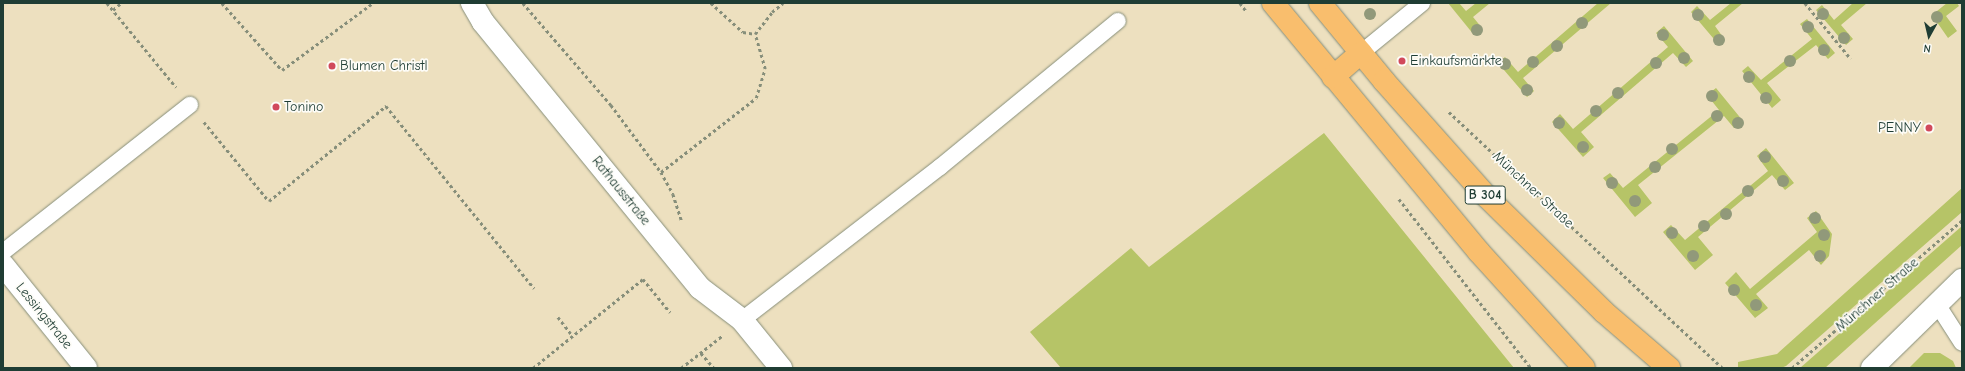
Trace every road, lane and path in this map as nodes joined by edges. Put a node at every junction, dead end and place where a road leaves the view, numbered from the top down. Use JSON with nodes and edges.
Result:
{"nodes":[{"id":1,"x":91,"y":3,"type":"edge"},
{"id":2,"x":94,"y":3,"type":"edge"},
{"id":3,"x":107,"y":3,"type":"edge"},
{"id":4,"x":121,"y":3,"type":"edge"},
{"id":5,"x":222,"y":3,"type":"edge"},
{"id":6,"x":373,"y":3,"type":"edge"},
{"id":7,"x":472,"y":3,"type":"edge"},
{"id":8,"x":523,"y":3,"type":"edge"},
{"id":9,"x":711,"y":3,"type":"edge"},
{"id":10,"x":783,"y":3,"type":"edge"},
{"id":11,"x":1273,"y":3,"type":"edge"},
{"id":12,"x":1320,"y":3,"type":"edge"},
{"id":13,"x":1422,"y":3,"type":"edge"},
{"id":14,"x":1805,"y":3,"type":"edge"},
{"id":15,"x":113,"y":10,"type":"junction"},
{"id":16,"x":1118,"y":21,"type":"dead end"},
{"id":17,"x":755,"y":34,"type":"junction"},
{"id":18,"x":1361,"y":53,"type":"junction"},
{"id":19,"x":1851,"y":59,"type":"dead end"},
{"id":20,"x":1333,"y":77,"type":"junction"},
{"id":21,"x":190,"y":105,"type":"junction"},
{"id":22,"x":1445,"y":108,"type":"dead end"},
{"id":23,"x":661,"y":172,"type":"junction"},
{"id":24,"x":1962,"y":220,"type":"edge"},
{"id":25,"x":3,"y":252,"type":"edge"},
{"id":26,"x":676,"y":258,"type":"junction"},
{"id":27,"x":3,"y":265,"type":"edge"},
{"id":28,"x":1962,"y":280,"type":"edge"},
{"id":29,"x":534,"y":288,"type":"dead end"},
{"id":30,"x":1937,"y":304,"type":"junction"},
{"id":31,"x":670,"y":312,"type":"dead end"},
{"id":32,"x":558,"y":317,"type":"dead end"},
{"id":33,"x":742,"y":320,"type":"junction"},
{"id":34,"x":1548,"y":330,"type":"junction"},
{"id":35,"x":573,"y":336,"type":"junction"},
{"id":36,"x":1962,"y":343,"type":"edge"},
{"id":37,"x":701,"y":353,"type":"junction"},
{"id":38,"x":1875,"y":367,"type":"edge"},
{"id":39,"x":86,"y":368,"type":"edge"},
{"id":40,"x":533,"y":368,"type":"edge"},
{"id":41,"x":681,"y":368,"type":"edge"},
{"id":42,"x":714,"y":368,"type":"edge"},
{"id":43,"x":781,"y":368,"type":"edge"},
{"id":44,"x":1570,"y":368,"type":"edge"},
{"id":45,"x":1584,"y":368,"type":"edge"},
{"id":46,"x":1670,"y":368,"type":"edge"},
{"id":47,"x":1723,"y":368,"type":"edge"},
{"id":48,"x":1792,"y":368,"type":"edge"}],
"edges":[{"from":1,"to":2,"type":"path"},
{"from":3,"to":15,"type":"path"},
{"from":4,"to":15,"type":"path"},
{"from":5,"to":6,"type":"path"},
{"from":7,"to":26,"type":"street","name":"Rathausstraße"},
{"from":8,"to":23,"type":"path"},
{"from":9,"to":17,"type":"path"},
{"from":10,"to":17,"type":"path"},
{"from":11,"to":20,"type":"main road","number":"B 304"},
{"from":12,"to":18,"type":"main road","number":"B 304"},
{"from":13,"to":18,"type":"lane"},
{"from":14,"to":19,"type":"path"},
{"from":15,"to":21,"type":"path"},
{"from":16,"to":33,"type":"lane"},
{"from":17,"to":23,"type":"path"},
{"from":18,"to":20,"type":"main road"},
{"from":18,"to":46,"type":"main road","number":"B 304"},
{"from":20,"to":34,"type":"main road","number":"B 304"},
{"from":21,"to":25,"type":"lane"},
{"from":21,"to":29,"type":"path"},
{"from":22,"to":47,"type":"path","name":"Münchner Straße"},
{"from":23,"to":26,"type":"path"},
{"from":24,"to":48,"type":"path","name":"Münchner Straße"},
{"from":26,"to":33,"type":"street","name":"Rathausstraße"},
{"from":27,"to":39,"type":"street","name":"Lessingstraße"},
{"from":28,"to":30,"type":"street"},
{"from":30,"to":36,"type":"lane"},
{"from":30,"to":38,"type":"street"},
{"from":31,"to":35,"type":"path"},
{"from":32,"to":35,"type":"path"},
{"from":33,"to":37,"type":"path"},
{"from":33,"to":43,"type":"street","name":"Rathausstraße"},
{"from":34,"to":44,"type":"main road"},
{"from":34,"to":45,"type":"main road","number":"B 304"},
{"from":35,"to":40,"type":"path"},
{"from":37,"to":41,"type":"path"},
{"from":37,"to":42,"type":"path"}]}
